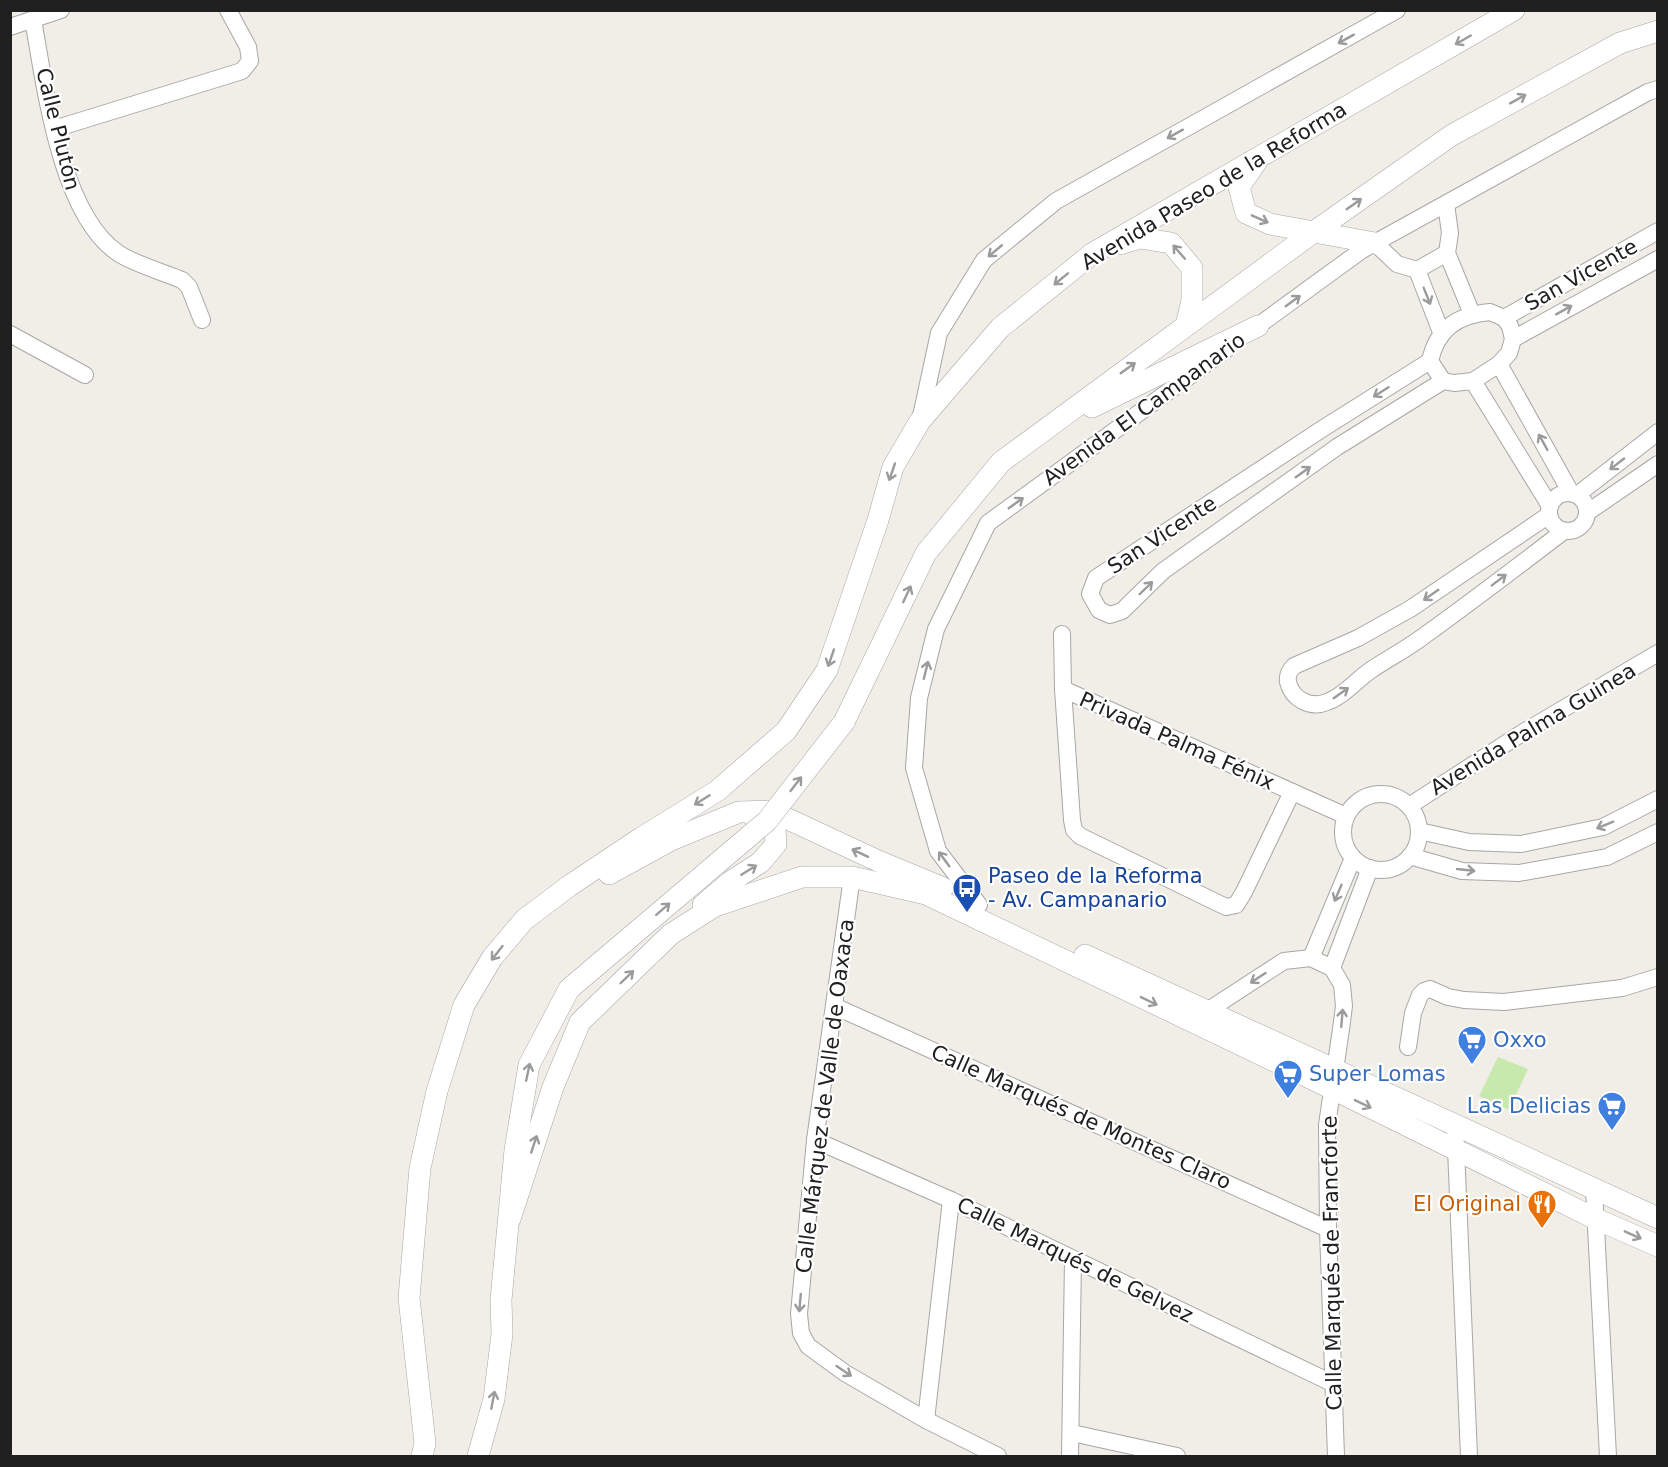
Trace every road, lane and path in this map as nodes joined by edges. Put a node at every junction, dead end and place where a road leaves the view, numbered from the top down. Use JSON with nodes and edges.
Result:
{"nodes":[{"id":1,"x":61,"y":10,"type":"edge"},
{"id":2,"x":228,"y":10,"type":"edge"},
{"id":3,"x":1397,"y":10,"type":"edge"},
{"id":4,"x":1514,"y":10,"type":"edge"},
{"id":5,"x":33,"y":20,"type":"junction"},
{"id":6,"x":10,"y":27,"type":"edge"},
{"id":7,"x":1658,"y":31,"type":"edge"},
{"id":8,"x":1658,"y":89,"type":"edge"},
{"id":9,"x":54,"y":129,"type":"junction"},
{"id":10,"x":1261,"y":156,"type":"junction"},
{"id":11,"x":1446,"y":204,"type":"junction"},
{"id":12,"x":1315,"y":231,"type":"junction"},
{"id":13,"x":1658,"y":231,"type":"edge"},
{"id":14,"x":1375,"y":243,"type":"junction"},
{"id":15,"x":1624,"y":251,"type":"junction"},
{"id":16,"x":1093,"y":253,"type":"junction"},
{"id":17,"x":1447,"y":253,"type":"junction"},
{"id":18,"x":1658,"y":259,"type":"edge"},
{"id":19,"x":1417,"y":270,"type":"junction"},
{"id":20,"x":1633,"y":271,"type":"junction"},
{"id":21,"x":1472,"y":314,"type":"junction"},
{"id":22,"x":1504,"y":318,"type":"junction"},
{"id":23,"x":202,"y":320,"type":"dead end"},
{"id":24,"x":1186,"y":326,"type":"junction"},
{"id":25,"x":1258,"y":326,"type":"junction"},
{"id":26,"x":1442,"y":332,"type":"junction"},
{"id":27,"x":10,"y":334,"type":"edge"},
{"id":28,"x":1513,"y":339,"type":"junction"},
{"id":29,"x":1430,"y":361,"type":"junction"},
{"id":30,"x":1499,"y":364,"type":"junction"},
{"id":31,"x":85,"y":375,"type":"dead end"},
{"id":32,"x":1443,"y":381,"type":"junction"},
{"id":33,"x":1473,"y":381,"type":"junction"},
{"id":34,"x":920,"y":421,"type":"junction"},
{"id":35,"x":1322,"y":429,"type":"junction"},
{"id":36,"x":1043,"y":431,"type":"junction"},
{"id":37,"x":1658,"y":432,"type":"edge"},
{"id":38,"x":1337,"y":447,"type":"junction"},
{"id":39,"x":1658,"y":464,"type":"edge"},
{"id":40,"x":1574,"y":494,"type":"junction"},
{"id":41,"x":1550,"y":511,"type":"junction"},
{"id":42,"x":1588,"y":512,"type":"junction"},
{"id":43,"x":1564,"y":531,"type":"junction"},
{"id":44,"x":1062,"y":634,"type":"dead end"},
{"id":45,"x":1658,"y":653,"type":"edge"},
{"id":46,"x":1063,"y":689,"type":"junction"},
{"id":47,"x":1292,"y":792,"type":"junction"},
{"id":48,"x":1658,"y":799,"type":"edge"},
{"id":49,"x":1409,"y":806,"type":"junction"},
{"id":50,"x":740,"y":812,"type":"junction"},
{"id":51,"x":1346,"y":816,"type":"junction"},
{"id":52,"x":1419,"y":831,"type":"junction"},
{"id":53,"x":1658,"y":832,"type":"edge"},
{"id":54,"x":1410,"y":856,"type":"junction"},
{"id":55,"x":1353,"y":858,"type":"junction"},
{"id":56,"x":1370,"y":868,"type":"junction"},
{"id":57,"x":852,"y":877,"type":"junction"},
{"id":58,"x":979,"y":905,"type":"junction"},
{"id":59,"x":524,"y":920,"type":"junction"},
{"id":60,"x":671,"y":934,"type":"junction"},
{"id":61,"x":1311,"y":958,"type":"junction"},
{"id":62,"x":1332,"y":968,"type":"junction"},
{"id":63,"x":1658,"y":977,"type":"edge"},
{"id":64,"x":834,"y":1006,"type":"junction"},
{"id":65,"x":1207,"y":1011,"type":"junction"},
{"id":66,"x":1408,"y":1047,"type":"dead end"},
{"id":67,"x":1334,"y":1080,"type":"junction"},
{"id":68,"x":1455,"y":1125,"type":"junction"},
{"id":69,"x":815,"y":1140,"type":"junction"},
{"id":70,"x":1456,"y":1149,"type":"junction"},
{"id":71,"x":1594,"y":1189,"type":"junction"},
{"id":72,"x":951,"y":1200,"type":"junction"},
{"id":73,"x":1658,"y":1218,"type":"edge"},
{"id":74,"x":510,"y":1219,"type":"junction"},
{"id":75,"x":1596,"y":1219,"type":"junction"},
{"id":76,"x":1328,"y":1229,"type":"junction"},
{"id":77,"x":1658,"y":1246,"type":"edge"},
{"id":78,"x":1073,"y":1260,"type":"junction"},
{"id":79,"x":1334,"y":1384,"type":"junction"},
{"id":80,"x":926,"y":1420,"type":"junction"},
{"id":81,"x":1072,"y":1433,"type":"junction"},
{"id":82,"x":422,"y":1456,"type":"edge"},
{"id":83,"x":478,"y":1456,"type":"edge"},
{"id":84,"x":998,"y":1456,"type":"edge"},
{"id":85,"x":1070,"y":1456,"type":"edge"},
{"id":86,"x":1178,"y":1456,"type":"edge"},
{"id":87,"x":1336,"y":1456,"type":"edge"},
{"id":88,"x":1469,"y":1456,"type":"edge"},
{"id":89,"x":1608,"y":1456,"type":"edge"}],
"edges":[{"from":1,"to":5,"type":"street"},
{"from":2,"to":9,"type":"street"},
{"from":3,"to":34,"type":"street","one_way":true},
{"from":4,"to":10,"type":"street","name":"Avenida Paseo de la Reforma","one_way":true},
{"from":5,"to":6,"type":"street"},
{"from":5,"to":9,"type":"street","name":"Calle Plutón"},
{"from":12,"to":7,"type":"street","one_way":true},
{"from":8,"to":11,"type":"street","name":"Avenida El Campanario"},
{"from":9,"to":23,"type":"street","name":"Calle Plutón"},
{"from":10,"to":12,"type":"street","one_way":true},
{"from":10,"to":16,"type":"street","name":"Avenida Paseo de la Reforma"},
{"from":11,"to":14,"type":"street","name":"Avenida El Campanario"},
{"from":11,"to":17,"type":"street"},
{"from":12,"to":14,"type":"street"},
{"from":12,"to":24,"type":"street"},
{"from":13,"to":15,"type":"street","name":"San Vicente"},
{"from":14,"to":19,"type":"street"},
{"from":25,"to":14,"type":"street","name":"Avenida El Campanario","one_way":true},
{"from":15,"to":20,"type":"street"},
{"from":15,"to":22,"type":"street","name":"San Vicente"},
{"from":24,"to":16,"type":"street","one_way":true},
{"from":16,"to":34,"type":"street","name":"Avenida Paseo de la Reforma","one_way":true},
{"from":17,"to":19,"type":"street"},
{"from":17,"to":21,"type":"street"},
{"from":18,"to":20,"type":"street","name":"San Vicente"},
{"from":19,"to":26,"type":"street","one_way":true},
{"from":28,"to":20,"type":"street","name":"San Vicente","one_way":true},
{"from":21,"to":22,"type":"street"},
{"from":21,"to":26,"type":"street"},
{"from":22,"to":28,"type":"street"},
{"from":36,"to":24,"type":"street","one_way":true},
{"from":25,"to":36,"type":"street"},
{"from":58,"to":25,"type":"street","name":"Avenida El Campanario","one_way":true},
{"from":26,"to":29,"type":"street"},
{"from":27,"to":31,"type":"street"},
{"from":28,"to":30,"type":"street"},
{"from":29,"to":32,"type":"street"},
{"from":29,"to":35,"type":"street","name":"San Vicente","one_way":true},
{"from":30,"to":33,"type":"street"},
{"from":40,"to":30,"type":"street","one_way":true},
{"from":32,"to":33,"type":"street"},
{"from":32,"to":38,"type":"street","name":"San Vicente"},
{"from":33,"to":41,"type":"street"},
{"from":34,"to":59,"type":"street","name":"Avenida Paseo de la Reforma","one_way":true},
{"from":35,"to":38,"type":"street"},
{"from":35,"to":38,"type":"street","name":"San Vicente","one_way":true},
{"from":74,"to":36,"type":"street","one_way":true,"bridge":true},
{"from":37,"to":40,"type":"street","one_way":true},
{"from":39,"to":42,"type":"street"},
{"from":40,"to":41,"type":"street"},
{"from":40,"to":42,"type":"street"},
{"from":41,"to":43,"type":"street"},
{"from":41,"to":43,"type":"street","one_way":true},
{"from":42,"to":43,"type":"street"},
{"from":44,"to":46,"type":"street","name":"Privada Palma Fénix"},
{"from":45,"to":49,"type":"street","name":"Avenida Palma Guinea"},
{"from":46,"to":47,"type":"street","name":"Privada Palma Fénix"},
{"from":46,"to":47,"type":"street","name":"Privada Palma Fénix"},
{"from":47,"to":51,"type":"street","name":"Privada Palma Fénix"},
{"from":48,"to":52,"type":"street","one_way":true},
{"from":49,"to":51,"type":"street"},
{"from":49,"to":52,"type":"street"},
{"from":58,"to":50,"type":"street","one_way":true},
{"from":50,"to":59,"type":"street"},
{"from":60,"to":50,"type":"street","one_way":true},
{"from":51,"to":55,"type":"street"},
{"from":52,"to":54,"type":"street"},
{"from":54,"to":53,"type":"street","one_way":true},
{"from":54,"to":56,"type":"street"},
{"from":55,"to":56,"type":"street"},
{"from":55,"to":61,"type":"street","one_way":true},
{"from":56,"to":62,"type":"street"},
{"from":57,"to":60,"type":"street"},
{"from":57,"to":64,"type":"street","name":"Calle Márquez de Valle de Oaxaca"},
{"from":57,"to":67,"type":"street","one_way":true},
{"from":58,"to":65,"type":"street"},
{"from":59,"to":82,"type":"street","name":"Avenida Paseo de la Reforma","one_way":true},
{"from":74,"to":60,"type":"street","one_way":true},
{"from":61,"to":62,"type":"street"},
{"from":61,"to":65,"type":"street","one_way":true},
{"from":67,"to":62,"type":"street","one_way":true},
{"from":63,"to":66,"type":"street"},
{"from":64,"to":69,"type":"street","name":"Calle Márquez de Valle de Oaxaca"},
{"from":64,"to":76,"type":"street","name":"Calle Marqués de Montes Claro"},
{"from":65,"to":67,"type":"street"},
{"from":67,"to":68,"type":"street"},
{"from":67,"to":70,"type":"street","one_way":true},
{"from":67,"to":76,"type":"street","name":"Calle Marqués de Francforte"},
{"from":68,"to":70,"type":"street"},
{"from":68,"to":71,"type":"street"},
{"from":69,"to":72,"type":"street","name":"Calle Marqués de Gelvez"},
{"from":69,"to":80,"type":"street","name":"Calle Márquez de Valle de Oaxaca","one_way":true},
{"from":70,"to":75,"type":"street"},
{"from":70,"to":88,"type":"street"},
{"from":71,"to":73,"type":"street"},
{"from":71,"to":75,"type":"street"},
{"from":72,"to":78,"type":"street","name":"Calle Marqués de Gelvez"},
{"from":72,"to":80,"type":"street"},
{"from":83,"to":74,"type":"street","one_way":true},
{"from":75,"to":77,"type":"street","one_way":true},
{"from":75,"to":89,"type":"street"},
{"from":76,"to":79,"type":"street","name":"Calle Marqués de Francforte"},
{"from":78,"to":79,"type":"street","name":"Calle Marqués de Gelvez"},
{"from":78,"to":81,"type":"street"},
{"from":79,"to":87,"type":"street","name":"Calle Marqués de Francforte"},
{"from":80,"to":84,"type":"street","name":"Calle Márquez de Valle de Oaxaca"},
{"from":81,"to":85,"type":"street"},
{"from":81,"to":86,"type":"street"}]}
